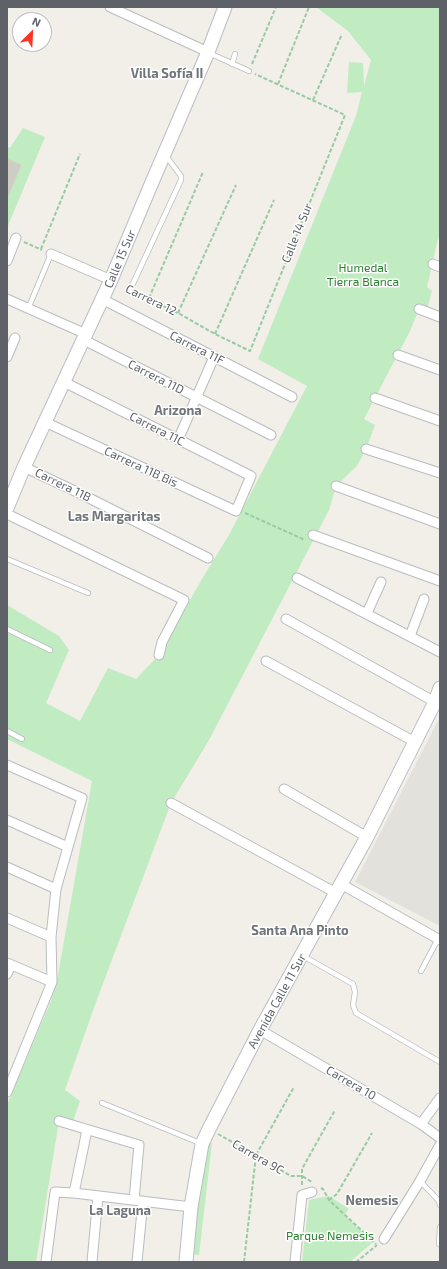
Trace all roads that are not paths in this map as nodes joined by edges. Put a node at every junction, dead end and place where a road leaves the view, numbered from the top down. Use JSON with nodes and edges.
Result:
{"nodes":[{"id":1,"x":110,"y":7,"type":"edge"},
{"id":2,"x":225,"y":7,"type":"edge"},
{"id":3,"x":208,"y":52,"type":"junction"},
{"id":4,"x":235,"y":54,"type":"dead end"},
{"id":5,"x":232,"y":64,"type":"junction"},
{"id":6,"x":249,"y":71,"type":"road end"},
{"id":7,"x":165,"y":154,"type":"junction"},
{"id":8,"x":16,"y":238,"type":"road end"},
{"id":9,"x":51,"y":254,"type":"joint"},
{"id":10,"x":7,"y":260,"type":"edge"},
{"id":11,"x":111,"y":280,"type":"junction"},
{"id":12,"x":130,"y":290,"type":"road end"},
{"id":13,"x":7,"y":299,"type":"edge"},
{"id":14,"x":102,"y":300,"type":"junction"},
{"id":15,"x":28,"y":309,"type":"junction"},
{"id":16,"x":419,"y":309,"type":"dead end"},
{"id":17,"x":440,"y":317,"type":"edge"},
{"id":18,"x":85,"y":337,"type":"junction"},
{"id":19,"x":15,"y":338,"type":"dead end"},
{"id":20,"x":398,"y":355,"type":"dead end"},
{"id":21,"x":7,"y":356,"type":"edge"},
{"id":22,"x":214,"y":357,"type":"junction"},
{"id":23,"x":440,"y":370,"type":"edge"},
{"id":24,"x":64,"y":382,"type":"junction"},
{"id":25,"x":196,"y":397,"type":"junction"},
{"id":26,"x":292,"y":397,"type":"dead end"},
{"id":27,"x":375,"y":398,"type":"dead end"},
{"id":28,"x":45,"y":422,"type":"junction"},
{"id":29,"x":440,"y":422,"type":"edge"},
{"id":30,"x":271,"y":434,"type":"dead end"},
{"id":31,"x":178,"y":440,"type":"junction"},
{"id":32,"x":366,"y":449,"type":"dead end"},
{"id":33,"x":24,"y":467,"type":"junction"},
{"id":34,"x":440,"y":473,"type":"edge"},
{"id":35,"x":251,"y":476,"type":"joint"},
{"id":36,"x":336,"y":486,"type":"dead end"},
{"id":37,"x":7,"y":508,"type":"edge"},
{"id":38,"x":7,"y":514,"type":"edge"},
{"id":39,"x":440,"y":524,"type":"edge"},
{"id":40,"x":313,"y":535,"type":"dead end"},
{"id":41,"x":208,"y":558,"type":"dead end"},
{"id":42,"x":7,"y":559,"type":"edge"},
{"id":43,"x":297,"y":578,"type":"dead end"},
{"id":44,"x":440,"y":581,"type":"edge"},
{"id":45,"x":381,"y":582,"type":"dead end"},
{"id":46,"x":88,"y":593,"type":"dead end"},
{"id":47,"x":424,"y":599,"type":"dead end"},
{"id":48,"x":367,"y":614,"type":"junction"},
{"id":49,"x":286,"y":619,"type":"dead end"},
{"id":50,"x":7,"y":629,"type":"edge"},
{"id":51,"x":410,"y":636,"type":"junction"},
{"id":52,"x":50,"y":650,"type":"dead end"},
{"id":53,"x":440,"y":652,"type":"edge"},
{"id":54,"x":159,"y":655,"type":"dead end"},
{"id":55,"x":266,"y":661,"type":"dead end"},
{"id":56,"x":440,"y":688,"type":"edge"},
{"id":57,"x":438,"y":704,"type":"edge"},
{"id":58,"x":7,"y":731,"type":"edge"},
{"id":59,"x":22,"y":739,"type":"dead end"},
{"id":60,"x":416,"y":742,"type":"junction"},
{"id":61,"x":7,"y":765,"type":"edge"},
{"id":62,"x":284,"y":789,"type":"dead end"},
{"id":63,"x":171,"y":803,"type":"dead end"},
{"id":64,"x":7,"y":820,"type":"edge"},
{"id":65,"x":367,"y":837,"type":"junction"},
{"id":66,"x":68,"y":847,"type":"junction"},
{"id":67,"x":7,"y":867,"type":"edge"},
{"id":68,"x":339,"y":888,"type":"junction"},
{"id":69,"x":56,"y":889,"type":"junction"},
{"id":70,"x":7,"y":918,"type":"edge"},
{"id":71,"x":51,"y":937,"type":"junction"},
{"id":72,"x":439,"y":940,"type":"edge"},
{"id":73,"x":302,"y":955,"type":"junction"},
{"id":74,"x":9,"y":964,"type":"edge"},
{"id":75,"x":421,"y":971,"type":"dead end"},
{"id":76,"x":7,"y":974,"type":"edge"},
{"id":77,"x":52,"y":982,"type":"junction"},
{"id":78,"x":260,"y":1030,"type":"junction"},
{"id":79,"x":440,"y":1062,"type":"edge"},
{"id":80,"x":7,"y":1092,"type":"edge"},
{"id":81,"x":440,"y":1098,"type":"edge"},
{"id":82,"x":102,"y":1103,"type":"dead end"},
{"id":83,"x":59,"y":1121,"type":"dead end"},
{"id":84,"x":421,"y":1124,"type":"junction"},
{"id":85,"x":87,"y":1130,"type":"junction"},
{"id":86,"x":440,"y":1138,"type":"edge"},
{"id":87,"x":202,"y":1144,"type":"junction"},
{"id":88,"x":440,"y":1145,"type":"edge"},
{"id":89,"x":420,"y":1181,"type":"junction"},
{"id":90,"x":314,"y":1186,"type":"road end"},
{"id":91,"x":74,"y":1193,"type":"junction"},
{"id":92,"x":98,"y":1196,"type":"junction"},
{"id":93,"x":139,"y":1201,"type":"junction"},
{"id":94,"x":440,"y":1205,"type":"edge"},
{"id":95,"x":191,"y":1207,"type":"junction"},
{"id":96,"x":440,"y":1227,"type":"edge"},
{"id":97,"x":384,"y":1239,"type":"road end"},
{"id":98,"x":440,"y":1245,"type":"edge"},
{"id":99,"x":46,"y":1262,"type":"edge"},
{"id":100,"x":92,"y":1262,"type":"edge"},
{"id":101,"x":137,"y":1262,"type":"edge"},
{"id":102,"x":186,"y":1262,"type":"edge"},
{"id":103,"x":295,"y":1262,"type":"edge"}],
"edges":[{"from":1,"to":3,"type":"street"},
{"from":2,"to":3,"type":"street","name":"Calle 15 Sur"},
{"from":3,"to":5,"type":"lane"},
{"from":3,"to":7,"type":"street","name":"Calle 15 Sur"},
{"from":4,"to":5,"type":"lane"},
{"from":5,"to":6,"type":"lane"},
{"from":7,"to":11,"type":"street","name":"Calle 15 Sur"},
{"from":7,"to":12,"type":"lane"},
{"from":8,"to":10,"type":"street"},
{"from":9,"to":11,"type":"street","name":"Carrera 12"},
{"from":9,"to":15,"type":"lane"},
{"from":11,"to":14,"type":"street","name":"Calle 15 Sur"},
{"from":13,"to":15,"type":"street","name":"Carrera 11D"},
{"from":14,"to":18,"type":"street","name":"Calle 15 Sur"},
{"from":14,"to":22,"type":"street","name":"Carrera 11F"},
{"from":15,"to":18,"type":"street","name":"Carrera 11D"},
{"from":16,"to":17,"type":"street"},
{"from":18,"to":24,"type":"street","name":"Calle 15 Sur"},
{"from":18,"to":25,"type":"street","name":"Carrera 11D"},
{"from":19,"to":21,"type":"street"},
{"from":20,"to":23,"type":"street"},
{"from":22,"to":25,"type":"street"},
{"from":22,"to":26,"type":"street","name":"Carrera 11F"},
{"from":24,"to":28,"type":"street","name":"Calle 15 Sur"},
{"from":24,"to":31,"type":"street","name":"Carrera 11C"},
{"from":25,"to":30,"type":"street","name":"Carrera 11D"},
{"from":25,"to":31,"type":"street"},
{"from":27,"to":29,"type":"street"},
{"from":28,"to":33,"type":"street","name":"Calle 15 Sur"},
{"from":28,"to":35,"type":"street","name":"Carrera 11B Bis"},
{"from":31,"to":35,"type":"street","name":"Carrera 11C"},
{"from":32,"to":34,"type":"street"},
{"from":33,"to":37,"type":"street","name":"Calle 15 Sur"},
{"from":33,"to":41,"type":"street","name":"Carrera 11B"},
{"from":36,"to":39,"type":"street"},
{"from":38,"to":54,"type":"street"},
{"from":40,"to":44,"type":"street"},
{"from":42,"to":46,"type":"lane"},
{"from":43,"to":48,"type":"street"},
{"from":45,"to":48,"type":"street"},
{"from":47,"to":51,"type":"street"},
{"from":48,"to":51,"type":"street"},
{"from":49,"to":57,"type":"street"},
{"from":50,"to":52,"type":"lane"},
{"from":51,"to":53,"type":"street"},
{"from":55,"to":60,"type":"street"},
{"from":56,"to":57,"type":"street","name":"Avenida Calle 11 Sur"},
{"from":57,"to":60,"type":"street","name":"Avenida Calle 11 Sur"},
{"from":58,"to":59,"type":"lane"},
{"from":60,"to":65,"type":"street","name":"Avenida Calle 11 Sur"},
{"from":61,"to":66,"type":"street"},
{"from":62,"to":65,"type":"street"},
{"from":63,"to":68,"type":"street"},
{"from":64,"to":66,"type":"street"},
{"from":65,"to":68,"type":"street","name":"Avenida Calle 11 Sur"},
{"from":66,"to":69,"type":"street"},
{"from":67,"to":69,"type":"street"},
{"from":68,"to":72,"type":"street"},
{"from":68,"to":73,"type":"street","name":"Avenida Calle 11 Sur"},
{"from":69,"to":71,"type":"street"},
{"from":70,"to":71,"type":"street"},
{"from":71,"to":77,"type":"street"},
{"from":72,"to":75,"type":"lane"},
{"from":73,"to":78,"type":"street","name":"Avenida Calle 11 Sur"},
{"from":73,"to":79,"type":"lane"},
{"from":74,"to":76,"type":"street"},
{"from":74,"to":77,"type":"street"},
{"from":77,"to":80,"type":"street"},
{"from":78,"to":84,"type":"street","name":"Carrera 10"},
{"from":78,"to":87,"type":"street","name":"Avenida Calle 11 Sur"},
{"from":81,"to":84,"type":"street"},
{"from":82,"to":87,"type":"lane"},
{"from":83,"to":85,"type":"street"},
{"from":84,"to":86,"type":"street","name":"Carrera 10"},
{"from":85,"to":91,"type":"street"},
{"from":85,"to":93,"type":"street"},
{"from":87,"to":95,"type":"street","name":"Avenida Calle 11 Sur"},
{"from":88,"to":89,"type":"street"},
{"from":89,"to":94,"type":"lane"},
{"from":89,"to":97,"type":"street"},
{"from":90,"to":103,"type":"street"},
{"from":91,"to":92,"type":"street"},
{"from":91,"to":99,"type":"street"},
{"from":92,"to":93,"type":"street"},
{"from":92,"to":100,"type":"street"},
{"from":93,"to":95,"type":"street"},
{"from":93,"to":101,"type":"street"},
{"from":95,"to":102,"type":"street","name":"Avenida Calle 11 Sur"},
{"from":96,"to":98,"type":"lane"}]}
